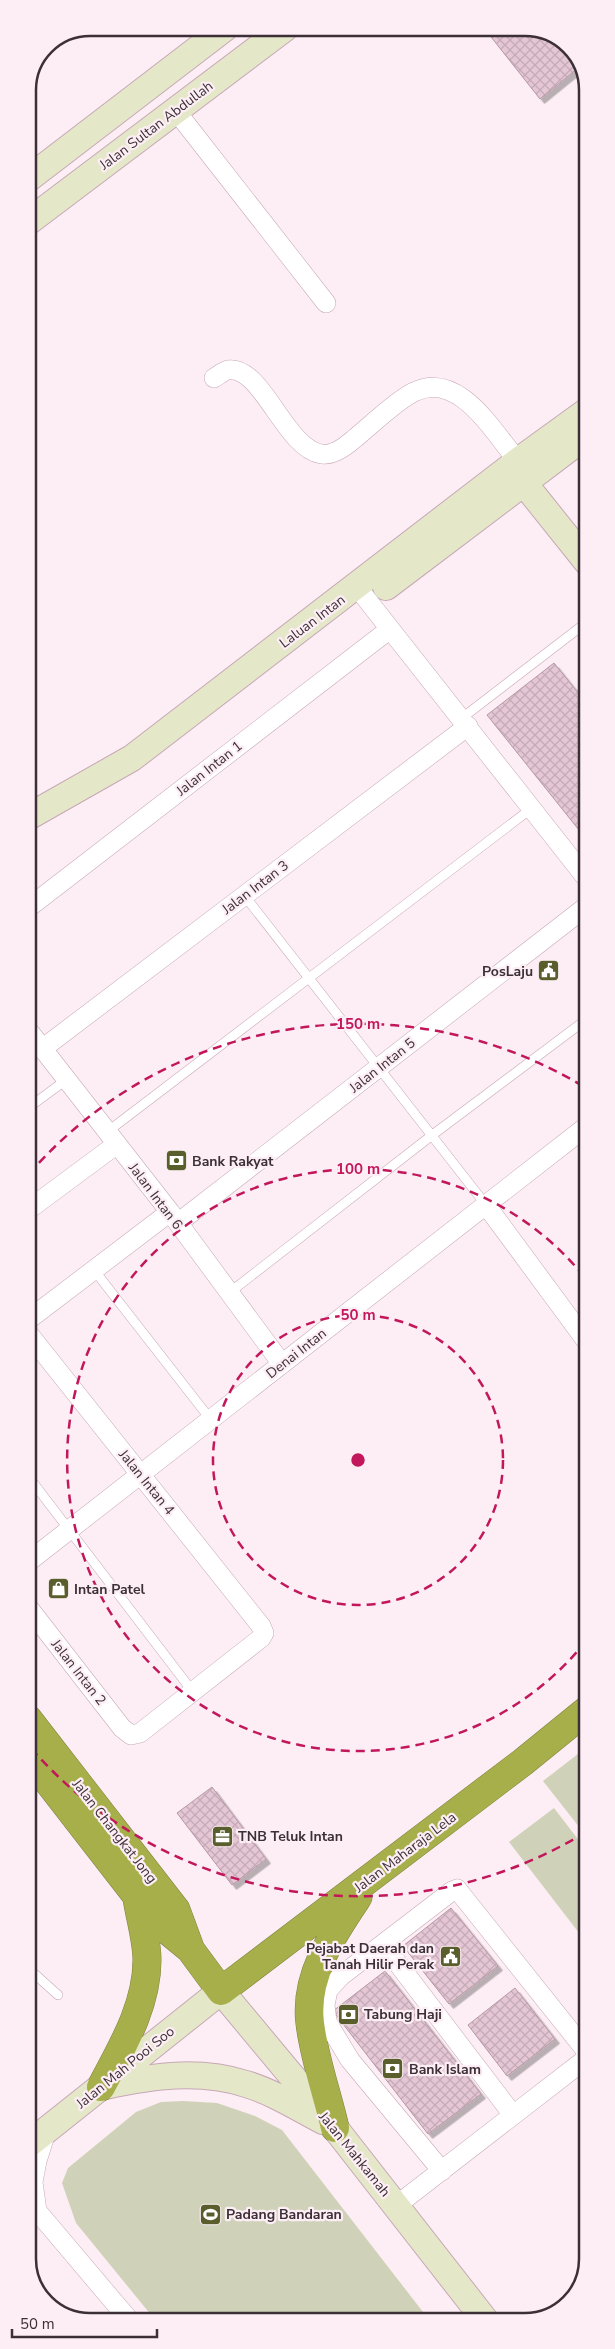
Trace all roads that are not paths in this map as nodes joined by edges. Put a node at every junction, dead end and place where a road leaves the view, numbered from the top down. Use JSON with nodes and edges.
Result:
{"nodes":[{"id":1,"x":209,"y":36,"type":"edge"},
{"id":2,"x":274,"y":36,"type":"edge"},
{"id":3,"x":176,"y":111,"type":"junction"},
{"id":4,"x":36,"y":173,"type":"edge"},
{"id":5,"x":36,"y":216,"type":"edge"},
{"id":6,"x":326,"y":303,"type":"dead end"},
{"id":7,"x":214,"y":378,"type":"dead end"},
{"id":8,"x":579,"y":418,"type":"edge"},
{"id":9,"x":579,"y":439,"type":"edge"},
{"id":10,"x":525,"y":472,"type":"junction"},
{"id":11,"x":579,"y":526,"type":"edge"},
{"id":12,"x":579,"y":550,"type":"edge"},
{"id":13,"x":363,"y":594,"type":"junction"},
{"id":14,"x":390,"y":629,"type":"junction"},
{"id":15,"x":579,"y":633,"type":"edge"},
{"id":16,"x":465,"y":722,"type":"junction"},
{"id":17,"x":532,"y":808,"type":"junction"},
{"id":18,"x":36,"y":812,"type":"edge"},
{"id":19,"x":36,"y":829,"type":"edge"},
{"id":20,"x":579,"y":869,"type":"edge"},
{"id":21,"x":244,"y":896,"type":"junction"},
{"id":22,"x":36,"y":902,"type":"edge"},
{"id":23,"x":579,"y":912,"type":"edge"},
{"id":24,"x":308,"y":978,"type":"junction"},
{"id":25,"x":579,"y":1025,"type":"edge"},
{"id":26,"x":36,"y":1041,"type":"edge"},
{"id":27,"x":42,"y":1049,"type":"junction"},
{"id":28,"x":378,"y":1069,"type":"junction"},
{"id":29,"x":66,"y":1080,"type":"junction"},
{"id":30,"x":36,"y":1102,"type":"edge"},
{"id":31,"x":579,"y":1132,"type":"edge"},
{"id":32,"x":431,"y":1136,"type":"junction"},
{"id":33,"x":112,"y":1138,"type":"junction"},
{"id":34,"x":36,"y":1203,"type":"edge"},
{"id":35,"x":486,"y":1205,"type":"junction"},
{"id":36,"x":174,"y":1218,"type":"junction"},
{"id":37,"x":94,"y":1270,"type":"junction"},
{"id":38,"x":230,"y":1293,"type":"junction"},
{"id":39,"x":36,"y":1314,"type":"edge"},
{"id":40,"x":579,"y":1331,"type":"edge"},
{"id":41,"x":36,"y":1343,"type":"edge"},
{"id":42,"x":282,"y":1364,"type":"junction"},
{"id":43,"x":211,"y":1420,"type":"junction"},
{"id":44,"x":142,"y":1475,"type":"junction"},
{"id":45,"x":36,"y":1486,"type":"edge"},
{"id":46,"x":70,"y":1530,"type":"junction"},
{"id":47,"x":36,"y":1556,"type":"edge"},
{"id":48,"x":36,"y":1618,"type":"edge"},
{"id":49,"x":193,"y":1692,"type":"junction"},
{"id":50,"x":579,"y":1716,"type":"edge"},
{"id":51,"x":36,"y":1729,"type":"edge"},
{"id":52,"x":36,"y":1766,"type":"edge"},
{"id":53,"x":368,"y":1881,"type":"junction"},
{"id":54,"x":136,"y":1895,"type":"junction"},
{"id":55,"x":383,"y":1944,"type":"junction"},
{"id":56,"x":190,"y":1949,"type":"junction"},
{"id":57,"x":36,"y":1975,"type":"edge"},
{"id":58,"x":221,"y":1990,"type":"junction"},
{"id":59,"x":58,"y":1995,"type":"dead end"},
{"id":60,"x":579,"y":2042,"type":"edge"},
{"id":61,"x":579,"y":2064,"type":"edge"},
{"id":62,"x":102,"y":2086,"type":"junction"},
{"id":63,"x":514,"y":2115,"type":"junction"},
{"id":64,"x":335,"y":2128,"type":"junction"},
{"id":65,"x":38,"y":2136,"type":"edge"},
{"id":66,"x":36,"y":2165,"type":"edge"},
{"id":67,"x":442,"y":2171,"type":"junction"},
{"id":68,"x":396,"y":2205,"type":"junction"},
{"id":69,"x":36,"y":2217,"type":"edge"},
{"id":70,"x":123,"y":2313,"type":"edge"},
{"id":71,"x":480,"y":2313,"type":"edge"}],
"edges":[{"from":1,"to":4,"type":"main road"},
{"from":2,"to":3,"type":"main road","name":"Jalan Sultan Abdullah"},
{"from":3,"to":5,"type":"main road","name":"Jalan Sultan Abdullah"},
{"from":3,"to":6,"type":"street"},
{"from":7,"to":10,"type":"street"},
{"from":8,"to":10,"type":"main road","name":"Laluan Intan"},
{"from":9,"to":10,"type":"main road","name":"Laluan Intan"},
{"from":10,"to":11,"type":"main road"},
{"from":10,"to":12,"type":"main road"},
{"from":10,"to":13,"type":"main road","name":"Laluan Intan"},
{"from":13,"to":14,"type":"street"},
{"from":13,"to":18,"type":"main road","name":"Laluan Intan"},
{"from":13,"to":19,"type":"main road","name":"Laluan Intan"},
{"from":14,"to":16,"type":"street"},
{"from":14,"to":22,"type":"street","name":"Jalan Intan 1"},
{"from":15,"to":16,"type":"lane"},
{"from":16,"to":17,"type":"street"},
{"from":16,"to":21,"type":"street","name":"Jalan Intan 3"},
{"from":17,"to":20,"type":"street"},
{"from":17,"to":24,"type":"lane"},
{"from":21,"to":24,"type":"lane"},
{"from":21,"to":27,"type":"street","name":"Jalan Intan 3"},
{"from":23,"to":28,"type":"street","name":"Jalan Intan 5"},
{"from":24,"to":28,"type":"lane"},
{"from":24,"to":33,"type":"lane"},
{"from":25,"to":32,"type":"lane"},
{"from":26,"to":27,"type":"street","name":"Jalan Intan 6"},
{"from":27,"to":29,"type":"street","name":"Jalan Intan 6"},
{"from":28,"to":32,"type":"lane"},
{"from":28,"to":36,"type":"street","name":"Jalan Intan 5"},
{"from":29,"to":30,"type":"lane"},
{"from":29,"to":33,"type":"street","name":"Jalan Intan 6"},
{"from":31,"to":35,"type":"street","name":"Denai Intan"},
{"from":32,"to":35,"type":"lane"},
{"from":32,"to":38,"type":"lane"},
{"from":33,"to":34,"type":"street"},
{"from":33,"to":36,"type":"street","name":"Jalan Intan 6"},
{"from":35,"to":40,"type":"street"},
{"from":35,"to":42,"type":"street","name":"Denai Intan"},
{"from":36,"to":37,"type":"street","name":"Jalan Intan 5"},
{"from":36,"to":38,"type":"street","name":"Jalan Intan 6"},
{"from":37,"to":39,"type":"street","name":"Jalan Intan 5"},
{"from":37,"to":43,"type":"lane"},
{"from":38,"to":42,"type":"street","name":"Jalan Intan 6"},
{"from":41,"to":44,"type":"street","name":"Jalan Intan 4"},
{"from":42,"to":43,"type":"street","name":"Denai Intan"},
{"from":43,"to":44,"type":"street","name":"Denai Intan"},
{"from":44,"to":46,"type":"street","name":"Denai Intan"},
{"from":44,"to":49,"type":"street","name":"Jalan Intan 4"},
{"from":45,"to":46,"type":"lane"},
{"from":46,"to":47,"type":"street","name":"Denai Intan"},
{"from":46,"to":49,"type":"lane"},
{"from":48,"to":49,"type":"street","name":"Jalan Intan 2"},
{"from":50,"to":53,"type":"highway","name":"Jalan Maharaja Lela"},
{"from":51,"to":56,"type":"highway","name":"Jalan Changkat Jong"},
{"from":52,"to":54,"type":"highway","name":"Jalan Changkat Jong"},
{"from":53,"to":58,"type":"highway","name":"Jalan Maharaja Lela"},
{"from":53,"to":64,"type":"highway"},
{"from":54,"to":56,"type":"highway","name":"Jalan Changkat Jong"},
{"from":54,"to":62,"type":"highway"},
{"from":55,"to":60,"type":"street"},
{"from":55,"to":63,"type":"street"},
{"from":55,"to":67,"type":"street"},
{"from":56,"to":58,"type":"highway","name":"Jalan Changkat Jong"},
{"from":57,"to":59,"type":"lane"},
{"from":58,"to":62,"type":"main road","name":"Jalan Mah Pooi Soo"},
{"from":58,"to":64,"type":"main road","name":"Jalan Mahkamah"},
{"from":61,"to":63,"type":"street"},
{"from":62,"to":64,"type":"main road"},
{"from":62,"to":65,"type":"main road","name":"Jalan Mah Pooi Soo"},
{"from":63,"to":67,"type":"street"},
{"from":64,"to":68,"type":"main road","name":"Jalan Mahkamah"},
{"from":65,"to":66,"type":"street"},
{"from":67,"to":68,"type":"street"},
{"from":68,"to":71,"type":"main road","name":"Jalan Mahkamah"},
{"from":69,"to":70,"type":"street"}]}
